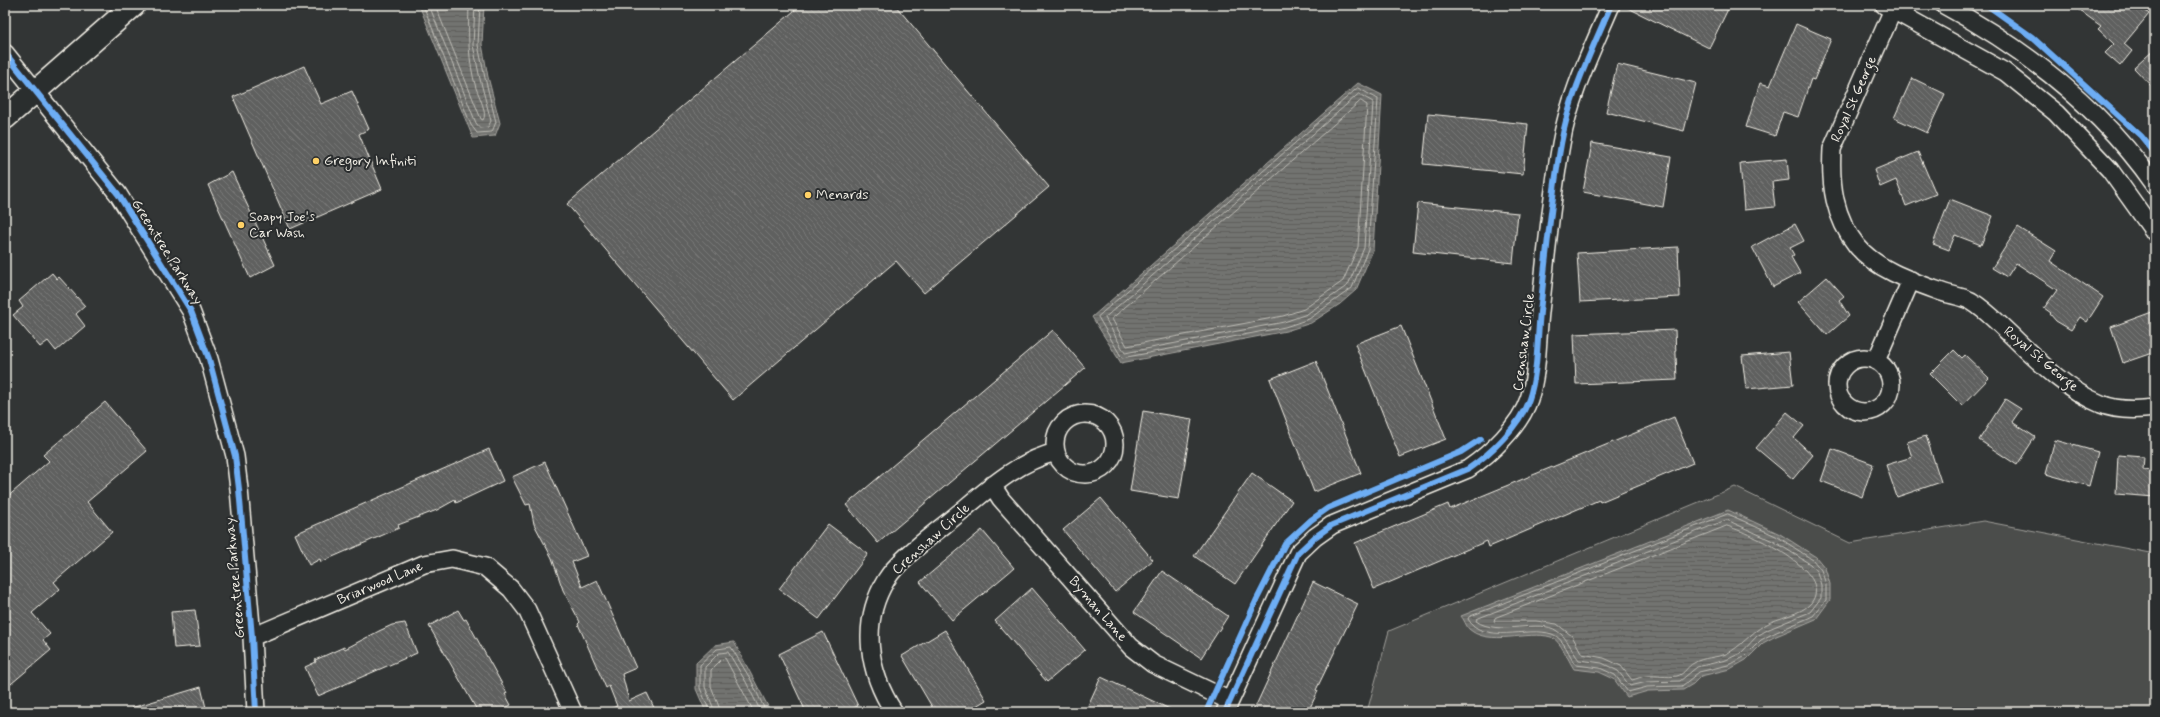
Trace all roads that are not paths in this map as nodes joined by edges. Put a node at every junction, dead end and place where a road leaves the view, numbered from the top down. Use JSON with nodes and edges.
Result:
{"nodes":[{"id":1,"x":134,"y":5,"type":"edge"},
{"id":2,"x":1611,"y":5,"type":"edge"},
{"id":3,"x":1944,"y":5,"type":"edge"},
{"id":4,"x":1891,"y":6,"type":"edge"},
{"id":5,"x":5,"y":53,"type":"edge"},
{"id":6,"x":36,"y":91,"type":"junction"},
{"id":7,"x":5,"y":118,"type":"edge"},
{"id":8,"x":2155,"y":185,"type":"edge"},
{"id":9,"x":2155,"y":233,"type":"edge"},
{"id":10,"x":1911,"y":280,"type":"junction"},
{"id":11,"x":1876,"y":361,"type":"dead end"},
{"id":12,"x":2155,"y":408,"type":"edge"},
{"id":13,"x":1056,"y":452,"type":"dead end"},
{"id":14,"x":992,"y":485,"type":"junction"},
{"id":15,"x":252,"y":638,"type":"junction"},
{"id":16,"x":1227,"y":706,"type":"edge"},
{"id":17,"x":256,"y":712,"type":"edge"},
{"id":18,"x":573,"y":712,"type":"edge"},
{"id":19,"x":894,"y":712,"type":"edge"}],
"edges":[{"from":1,"to":6,"type":"main road"},
{"from":2,"to":16,"type":"street","name":"Crenshaw Circle"},
{"from":3,"to":8,"type":"street"},
{"from":4,"to":9,"type":"street"},
{"from":4,"to":10,"type":"street","name":"Royal St George"},
{"from":5,"to":6,"type":"street","name":"Greentree Parkway"},
{"from":6,"to":7,"type":"main road"},
{"from":6,"to":15,"type":"street","name":"Greentree Parkway"},
{"from":10,"to":11,"type":"street"},
{"from":10,"to":12,"type":"street","name":"Royal St George"},
{"from":13,"to":14,"type":"street","name":"Crenshaw Circle"},
{"from":14,"to":16,"type":"street","name":"Byman Lane"},
{"from":14,"to":19,"type":"street","name":"Crenshaw Circle"},
{"from":15,"to":17,"type":"street","name":"Greentree Parkway"},
{"from":15,"to":18,"type":"street","name":"Briarwood Lane"}]}
